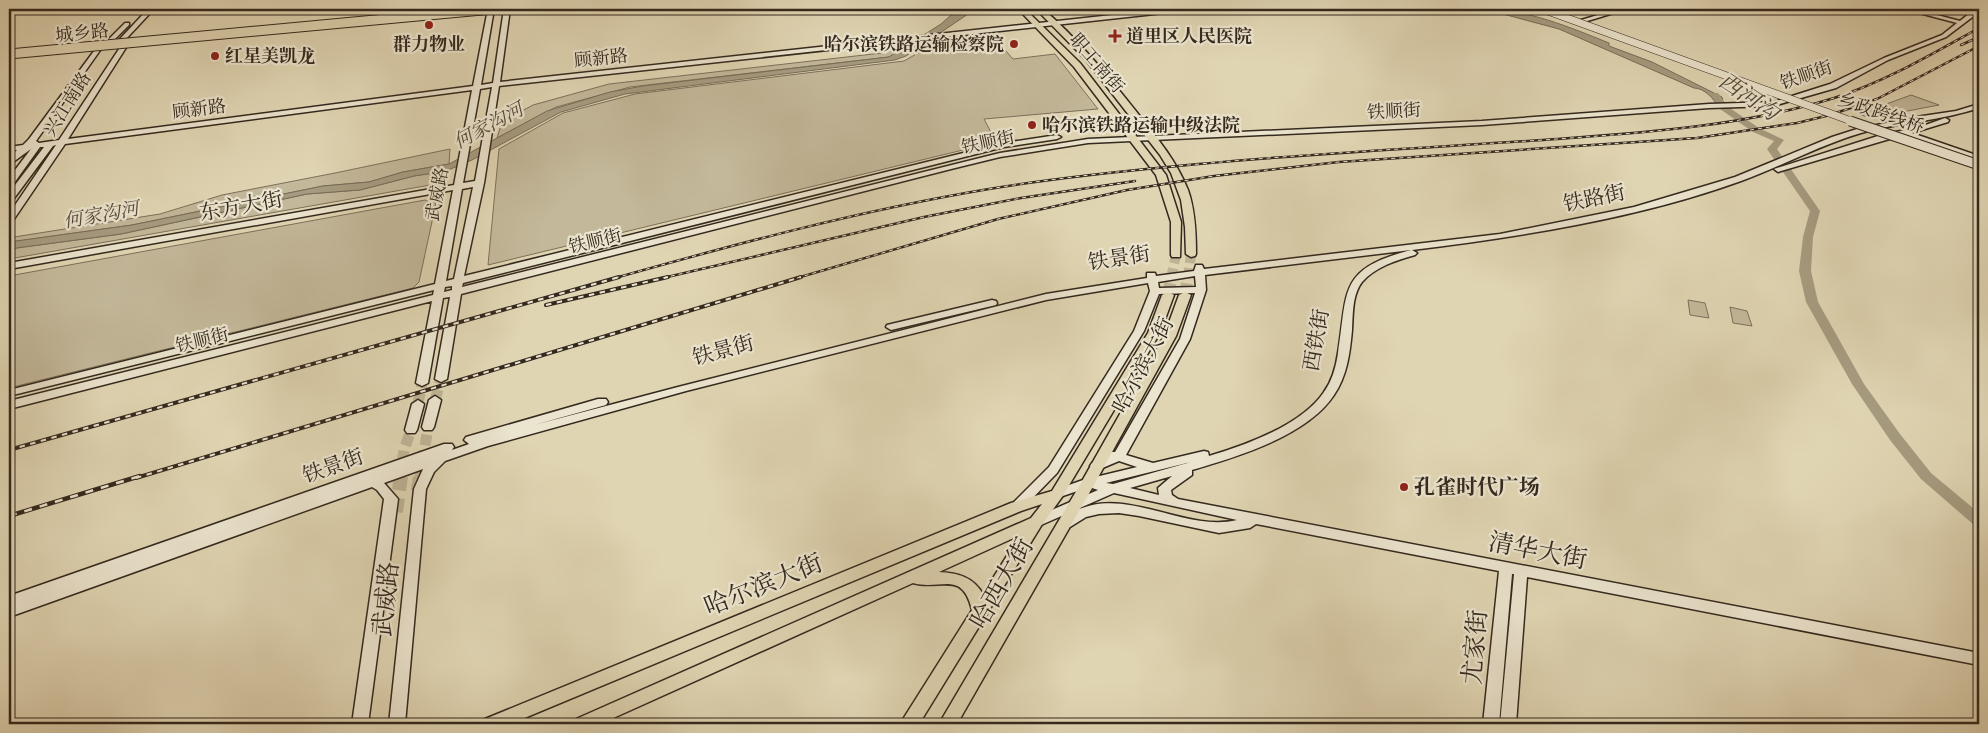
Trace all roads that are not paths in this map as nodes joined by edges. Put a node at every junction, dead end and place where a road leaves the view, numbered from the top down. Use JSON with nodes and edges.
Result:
{"nodes":[{"id":1,"x":141,"y":9,"type":"edge"},
{"id":2,"x":151,"y":9,"type":"edge"},
{"id":3,"x":444,"y":9,"type":"edge"},
{"id":4,"x":464,"y":9,"type":"edge"},
{"id":5,"x":476,"y":9,"type":"edge"},
{"id":6,"x":510,"y":9,"type":"edge"},
{"id":7,"x":1021,"y":9,"type":"edge"},
{"id":8,"x":1039,"y":9,"type":"edge"},
{"id":9,"x":1148,"y":9,"type":"edge"},
{"id":10,"x":1182,"y":9,"type":"edge"},
{"id":11,"x":1542,"y":9,"type":"edge"},
{"id":12,"x":1548,"y":9,"type":"edge"},
{"id":13,"x":1624,"y":9,"type":"edge"},
{"id":14,"x":1906,"y":9,"type":"edge"},
{"id":15,"x":1970,"y":9,"type":"edge"},
{"id":16,"x":1979,"y":9,"type":"edge"},
{"id":17,"x":491,"y":10,"type":"edge"},
{"id":18,"x":1584,"y":20,"type":"dead end"},
{"id":19,"x":1053,"y":21,"type":"junction"},
{"id":20,"x":1957,"y":21,"type":"junction"},
{"id":21,"x":1036,"y":23,"type":"junction"},
{"id":22,"x":256,"y":27,"type":"junction"},
{"id":23,"x":110,"y":41,"type":"junction"},
{"id":24,"x":123,"y":43,"type":"junction"},
{"id":25,"x":99,"y":48,"type":"junction"},
{"id":26,"x":9,"y":54,"type":"edge"},
{"id":27,"x":496,"y":83,"type":"junction"},
{"id":28,"x":477,"y":85,"type":"junction"},
{"id":29,"x":1979,"y":101,"type":"edge"},
{"id":30,"x":1753,"y":104,"type":"junction"},
{"id":31,"x":1979,"y":106,"type":"edge"},
{"id":32,"x":1956,"y":112,"type":"junction"},
{"id":33,"x":1903,"y":133,"type":"junction"},
{"id":34,"x":1131,"y":135,"type":"junction"},
{"id":35,"x":1150,"y":135,"type":"junction"},
{"id":36,"x":1884,"y":136,"type":"junction"},
{"id":37,"x":63,"y":140,"type":"junction"},
{"id":38,"x":34,"y":143,"type":"junction"},
{"id":39,"x":1826,"y":143,"type":"junction"},
{"id":40,"x":9,"y":144,"type":"edge"},
{"id":41,"x":50,"y":144,"type":"junction"},
{"id":42,"x":1854,"y":145,"type":"junction"},
{"id":43,"x":25,"y":147,"type":"junction"},
{"id":44,"x":9,"y":149,"type":"edge"},
{"id":45,"x":10,"y":160,"type":"edge"},
{"id":46,"x":1789,"y":160,"type":"junction"},
{"id":47,"x":1979,"y":163,"type":"edge"},
{"id":48,"x":1773,"y":166,"type":"junction"},
{"id":49,"x":20,"y":169,"type":"junction"},
{"id":50,"x":479,"y":182,"type":"junction"},
{"id":51,"x":9,"y":184,"type":"edge"},
{"id":52,"x":458,"y":185,"type":"junction"},
{"id":53,"x":10,"y":196,"type":"edge"},
{"id":54,"x":9,"y":220,"type":"edge"},
{"id":55,"x":1470,"y":238,"type":"junction"},
{"id":56,"x":1417,"y":247,"type":"junction"},
{"id":57,"x":1191,"y":254,"type":"tunnel mouth"},
{"id":58,"x":1176,"y":255,"type":"tunnel mouth"},
{"id":59,"x":9,"y":266,"type":"edge"},
{"id":60,"x":1199,"y":270,"type":"junction"},
{"id":61,"x":9,"y":271,"type":"edge"},
{"id":62,"x":458,"y":282,"type":"junction"},
{"id":63,"x":1156,"y":285,"type":"junction"},
{"id":64,"x":439,"y":286,"type":"junction"},
{"id":65,"x":1201,"y":290,"type":"junction"},
{"id":66,"x":456,"y":293,"type":"junction"},
{"id":67,"x":1184,"y":295,"type":"tunnel mouth"},
{"id":68,"x":436,"y":298,"type":"junction"},
{"id":69,"x":441,"y":379,"type":"tunnel mouth"},
{"id":70,"x":422,"y":383,"type":"tunnel mouth"},
{"id":71,"x":9,"y":393,"type":"edge"},
{"id":72,"x":436,"y":400,"type":"tunnel mouth"},
{"id":73,"x":418,"y":404,"type":"tunnel mouth"},
{"id":74,"x":9,"y":405,"type":"edge"},
{"id":75,"x":428,"y":427,"type":"tunnel mouth"},
{"id":76,"x":410,"y":430,"type":"tunnel mouth"},
{"id":77,"x":1104,"y":453,"type":"junction"},
{"id":78,"x":444,"y":457,"type":"junction"},
{"id":79,"x":1118,"y":457,"type":"junction"},
{"id":80,"x":1202,"y":460,"type":"junction"},
{"id":81,"x":1096,"y":466,"type":"junction"},
{"id":82,"x":1151,"y":467,"type":"junction"},
{"id":83,"x":1088,"y":482,"type":"junction"},
{"id":84,"x":373,"y":483,"type":"junction"},
{"id":85,"x":1106,"y":492,"type":"junction"},
{"id":86,"x":1056,"y":494,"type":"junction"},
{"id":87,"x":1075,"y":503,"type":"junction"},
{"id":88,"x":1174,"y":503,"type":"junction"},
{"id":89,"x":1016,"y":507,"type":"junction"},
{"id":90,"x":1036,"y":522,"type":"junction"},
{"id":91,"x":1250,"y":523,"type":"junction"},
{"id":92,"x":1062,"y":527,"type":"junction"},
{"id":93,"x":1513,"y":575,"type":"junction"},
{"id":94,"x":902,"y":582,"type":"junction"},
{"id":95,"x":9,"y":602,"type":"edge"},
{"id":96,"x":980,"y":610,"type":"junction"},
{"id":97,"x":9,"y":611,"type":"edge"},
{"id":98,"x":1979,"y":659,"type":"edge"},
{"id":99,"x":1979,"y":664,"type":"edge"},
{"id":100,"x":360,"y":724,"type":"edge"},
{"id":101,"x":397,"y":724,"type":"edge"},
{"id":102,"x":491,"y":724,"type":"edge"},
{"id":103,"x":582,"y":724,"type":"edge"},
{"id":104,"x":909,"y":724,"type":"edge"},
{"id":105,"x":948,"y":724,"type":"edge"},
{"id":106,"x":1491,"y":724,"type":"edge"},
{"id":107,"x":1508,"y":724,"type":"edge"}],
"edges":[{"from":1,"to":23,"type":"main road","name":"兴江南路"},
{"from":2,"to":24,"type":"main road","name":"兴江南路"},
{"from":3,"to":22,"type":"highway","name":"城乡路"},
{"from":4,"to":22,"type":"highway","bridge":true},
{"from":5,"to":26,"type":"highway","bridge":true},
{"from":6,"to":17,"type":"highway","name":"城乡路"},
{"from":6,"to":27,"type":"main road","name":"武威路"},
{"from":7,"to":21,"type":"main road","name":"职工南街"},
{"from":8,"to":19,"type":"main road","name":"职工南街"},
{"from":9,"to":19,"type":"main road","name":"顾新路"},
{"from":10,"to":19,"type":"main road","name":"顾新路"},
{"from":11,"to":47,"type":"main road","bridge":true},
{"from":12,"to":47,"type":"main road","name":"乡政跨线桥","bridge":true},
{"from":13,"to":18,"type":"main road"},
{"from":14,"to":20,"type":"main road"},
{"from":15,"to":20,"type":"main road","name":"铁顺街"},
{"from":16,"to":30,"type":"main road","name":"铁顺街"},
{"from":17,"to":24,"type":"highway","name":"城乡路"},
{"from":17,"to":26,"type":"highway","bridge":true},
{"from":17,"to":28,"type":"main road","name":"武威路"},
{"from":19,"to":21,"type":"main road","name":"顾新路"},
{"from":19,"to":35,"type":"main road","name":"职工南街"},
{"from":20,"to":30,"type":"main road","name":"铁顺街"},
{"from":21,"to":27,"type":"main road","name":"顾新路"},
{"from":21,"to":34,"type":"main road","name":"职工南街"},
{"from":22,"to":24,"type":"highway","name":"城乡路"},
{"from":23,"to":24,"type":"highway","name":"城乡路"},
{"from":23,"to":25,"type":"main road","name":"兴江南路"},
{"from":23,"to":26,"type":"highway","name":"城乡路"},
{"from":24,"to":25,"type":"highway","name":"城乡路"},
{"from":24,"to":37,"type":"main road","name":"兴江南路"},
{"from":25,"to":26,"type":"highway","name":"城乡路"},
{"from":25,"to":38,"type":"main road","name":"兴江南路"},
{"from":27,"to":28,"type":"main road","name":"顾新路"},
{"from":27,"to":50,"type":"main road","name":"武威路"},
{"from":28,"to":37,"type":"main road","name":"顾新路"},
{"from":28,"to":52,"type":"main road","name":"武威路"},
{"from":29,"to":32,"type":"main road"},
{"from":30,"to":35,"type":"main road","name":"铁顺街"},
{"from":31,"to":32,"type":"main road"},
{"from":32,"to":33,"type":"main road"},
{"from":32,"to":39,"type":"main road"},
{"from":32,"to":46,"type":"main road"},
{"from":33,"to":36,"type":"main road"},
{"from":33,"to":47,"type":"main road"},
{"from":34,"to":35,"type":"main road","name":"铁顺街"},
{"from":34,"to":58,"type":"main road","name":"职工南街"},
{"from":34,"to":62,"type":"main road","name":"铁顺街"},
{"from":34,"to":66,"type":"main road","name":"铁顺街"},
{"from":35,"to":57,"type":"main road","name":"职工南街"},
{"from":36,"to":42,"type":"main road"},
{"from":36,"to":47,"type":"main road"},
{"from":37,"to":38,"type":"main road","name":"顾新路"},
{"from":37,"to":41,"type":"main road"},
{"from":37,"to":54,"type":"main road","name":"兴江南路"},
{"from":38,"to":40,"type":"main road"},
{"from":38,"to":41,"type":"main road"},
{"from":38,"to":43,"type":"main road","name":"兴江南路"},
{"from":38,"to":49,"type":"main road"},
{"from":39,"to":42,"type":"main road"},
{"from":39,"to":46,"type":"main road"},
{"from":41,"to":53,"type":"main road"},
{"from":42,"to":46,"type":"main road"},
{"from":43,"to":44,"type":"main road"},
{"from":43,"to":45,"type":"main road","name":"兴江南路"},
{"from":45,"to":49,"type":"main road"},
{"from":46,"to":48,"type":"main road"},
{"from":48,"to":55,"type":"main road","name":"铁路街"},
{"from":48,"to":55,"type":"main road","name":"铁路街"},
{"from":49,"to":51,"type":"main road"},
{"from":50,"to":52,"type":"main road","name":"东方大街"},
{"from":50,"to":62,"type":"main road","name":"武威路"},
{"from":52,"to":59,"type":"main road","name":"东方大街"},
{"from":52,"to":61,"type":"main road","name":"东方大街"},
{"from":52,"to":64,"type":"main road","name":"武威路"},
{"from":55,"to":56,"type":"main road","name":"西铁街"},
{"from":55,"to":60,"type":"main road","name":"铁景街"},
{"from":55,"to":80,"type":"main road","name":"西铁街"},
{"from":56,"to":60,"type":"main road","name":"铁景街"},
{"from":56,"to":80,"type":"main road","name":"西铁街"},
{"from":60,"to":63,"type":"main road","name":"铁景街"},
{"from":60,"to":65,"type":"main road","name":"哈尔滨大街"},
{"from":62,"to":64,"type":"main road","name":"铁顺街"},
{"from":62,"to":66,"type":"main road","name":"武威路"},
{"from":63,"to":65,"type":"main road"},
{"from":63,"to":78,"type":"main road","name":"铁景街"},
{"from":63,"to":86,"type":"main road"},
{"from":63,"to":89,"type":"main road","name":"哈尔滨大街"},
{"from":63,"to":95,"type":"main road","name":"铁景街"},
{"from":64,"to":68,"type":"main road","name":"武威路"},
{"from":64,"to":71,"type":"main road","name":"铁顺街"},
{"from":65,"to":79,"type":"main road","name":"哈尔滨大街"},
{"from":66,"to":68,"type":"main road","name":"铁顺街"},
{"from":66,"to":69,"type":"main road","name":"武威路"},
{"from":67,"to":77,"type":"main road"},
{"from":68,"to":70,"type":"main road","name":"武威路"},
{"from":68,"to":74,"type":"main road","name":"铁顺街"},
{"from":72,"to":75,"type":"main road"},
{"from":73,"to":76,"type":"main road"},
{"from":77,"to":79,"type":"main road"},
{"from":77,"to":81,"type":"main road"},
{"from":78,"to":84,"type":"main road","name":"铁景街"},
{"from":78,"to":101,"type":"main road","name":"武威路"},
{"from":79,"to":81,"type":"main road"},
{"from":79,"to":82,"type":"main road"},
{"from":80,"to":82,"type":"main road"},
{"from":80,"to":85,"type":"main road"},
{"from":80,"to":88,"type":"main road"},
{"from":81,"to":83,"type":"main road","name":"哈西大街"},
{"from":82,"to":83,"type":"main road"},
{"from":83,"to":85,"type":"main road","name":"清华大街"},
{"from":83,"to":86,"type":"main road"},
{"from":83,"to":87,"type":"main road","name":"哈西大街"},
{"from":84,"to":97,"type":"main road","name":"铁景街"},
{"from":84,"to":100,"type":"main road","name":"武威路"},
{"from":85,"to":87,"type":"main road"},
{"from":85,"to":88,"type":"main road","name":"清华大街"},
{"from":85,"to":91,"type":"main road","name":"清华大街"},
{"from":86,"to":89,"type":"main road","name":"哈尔滨大街"},
{"from":86,"to":90,"type":"main road","name":"哈西大街"},
{"from":87,"to":90,"type":"main road"},
{"from":87,"to":92,"type":"main road","name":"哈西大街"},
{"from":88,"to":98,"type":"main road","name":"清华大街"},
{"from":89,"to":102,"type":"main road","name":"哈尔滨大街"},
{"from":90,"to":94,"type":"main road"},
{"from":90,"to":96,"type":"main road","name":"哈西大街"},
{"from":91,"to":92,"type":"main road"},
{"from":91,"to":93,"type":"main road","name":"清华大街"},
{"from":92,"to":105,"type":"main road","name":"哈西大街"},
{"from":93,"to":99,"type":"main road","name":"清华大街"},
{"from":93,"to":106,"type":"main road","name":"尤家街"},
{"from":93,"to":107,"type":"main road","name":"尤家街"},
{"from":94,"to":96,"type":"main road"},
{"from":94,"to":103,"type":"main road"},
{"from":96,"to":104,"type":"main road","name":"哈西大街"}]}
